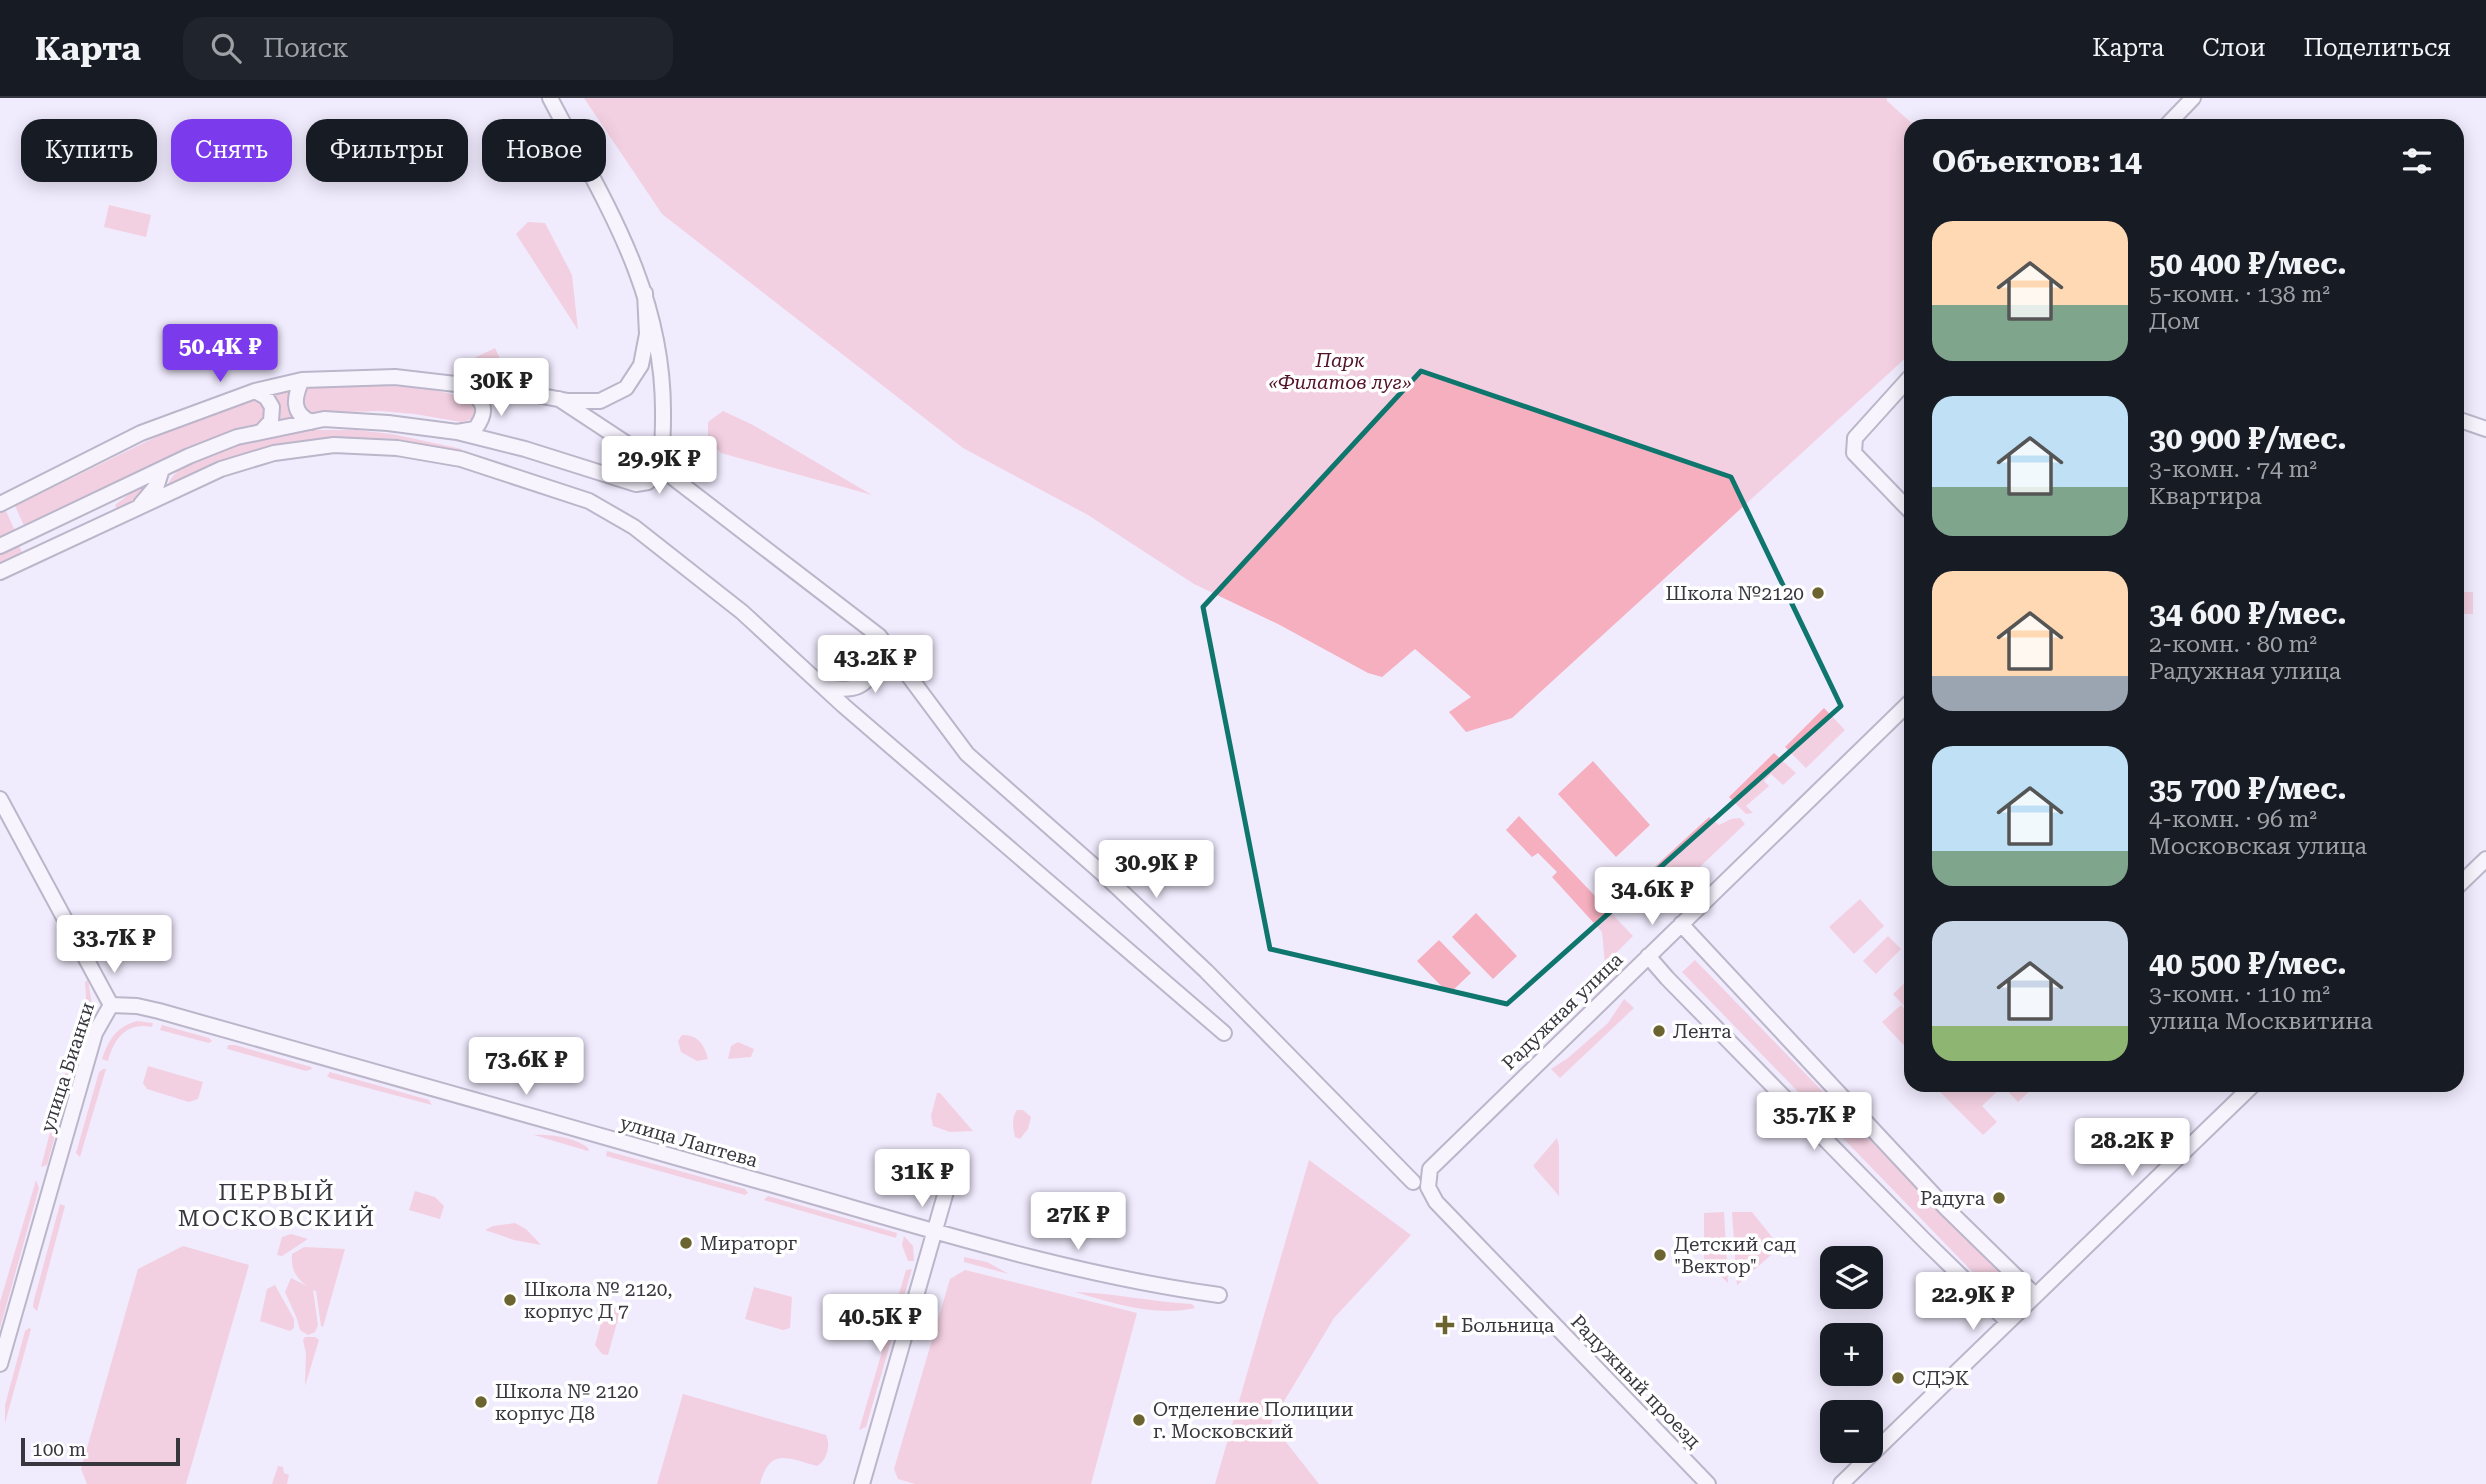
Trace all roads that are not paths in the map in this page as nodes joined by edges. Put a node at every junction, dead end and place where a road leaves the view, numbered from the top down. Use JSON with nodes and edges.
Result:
{"nodes":[{"id":1,"x":550,"y":98,"type":"edge"},
{"id":2,"x":2193,"y":98,"type":"edge"},
{"id":3,"x":2172,"y":119,"type":"edge"},
{"id":4,"x":645,"y":293,"type":"junction"},
{"id":5,"x":302,"y":380,"type":"junction"},
{"id":6,"x":1904,"y":384,"type":"edge"},
{"id":7,"x":463,"y":386,"type":"junction"},
{"id":8,"x":255,"y":391,"type":"junction"},
{"id":9,"x":559,"y":399,"type":"junction"},
{"id":10,"x":2464,"y":421,"type":"edge"},
{"id":11,"x":311,"y":422,"type":"junction"},
{"id":12,"x":2486,"y":429,"type":"edge"},
{"id":13,"x":261,"y":432,"type":"junction"},
{"id":14,"x":457,"y":432,"type":"junction"},
{"id":15,"x":162,"y":469,"type":"junction"},
{"id":16,"x":0,"y":504,"type":"edge"},
{"id":17,"x":1904,"y":505,"type":"edge"},
{"id":18,"x":132,"y":511,"type":"junction"},
{"id":19,"x":0,"y":546,"type":"edge"},
{"id":20,"x":0,"y":572,"type":"edge"},
{"id":21,"x":879,"y":636,"type":"junction"},
{"id":22,"x":822,"y":686,"type":"junction"},
{"id":23,"x":1904,"y":708,"type":"edge"},
{"id":24,"x":0,"y":799,"type":"edge"},
{"id":25,"x":2486,"y":859,"type":"edge"},
{"id":26,"x":2464,"y":880,"type":"edge"},
{"id":27,"x":1681,"y":924,"type":"junction"},
{"id":28,"x":1648,"y":956,"type":"junction"},
{"id":29,"x":111,"y":1005,"type":"junction"},
{"id":30,"x":1224,"y":1033,"type":"dead end"},
{"id":31,"x":2246,"y":1092,"type":"edge"},
{"id":32,"x":1428,"y":1178,"type":"joint"},
{"id":33,"x":1413,"y":1182,"type":"dead end"},
{"id":34,"x":945,"y":1195,"type":"dead end"},
{"id":35,"x":933,"y":1233,"type":"junction"},
{"id":36,"x":1219,"y":1295,"type":"dead end"},
{"id":37,"x":2035,"y":1295,"type":"junction"},
{"id":38,"x":2008,"y":1322,"type":"junction"},
{"id":39,"x":0,"y":1364,"type":"edge"},
{"id":40,"x":866,"y":1483,"type":"edge"},
{"id":41,"x":1708,"y":1484,"type":"edge"},
{"id":42,"x":1841,"y":1484,"type":"edge"}],
"edges":[{"from":1,"to":4,"type":"street"},
{"from":2,"to":3,"type":"street"},
{"from":4,"to":9,"type":"street"},
{"from":4,"to":14,"type":"street"},
{"from":5,"to":7,"type":"street"},
{"from":5,"to":8,"type":"street"},
{"from":5,"to":11,"type":"street"},
{"from":6,"to":17,"type":"street"},
{"from":7,"to":9,"type":"street"},
{"from":7,"to":14,"type":"street"},
{"from":8,"to":13,"type":"street"},
{"from":8,"to":16,"type":"street"},
{"from":9,"to":21,"type":"street"},
{"from":10,"to":12,"type":"street"},
{"from":11,"to":13,"type":"street"},
{"from":11,"to":14,"type":"street"},
{"from":13,"to":15,"type":"street"},
{"from":15,"to":18,"type":"street"},
{"from":15,"to":19,"type":"street"},
{"from":18,"to":20,"type":"street"},
{"from":18,"to":22,"type":"street"},
{"from":21,"to":22,"type":"street"},
{"from":21,"to":33,"type":"street"},
{"from":22,"to":30,"type":"street"},
{"from":23,"to":27,"type":"street","name":"Радужная улица"},
{"from":24,"to":29,"type":"street","name":"улица Бианки"},
{"from":25,"to":26,"type":"street"},
{"from":27,"to":28,"type":"street","name":"Радужная улица"},
{"from":27,"to":37,"type":"street"},
{"from":28,"to":32,"type":"street","name":"Радужная улица"},
{"from":28,"to":38,"type":"street"},
{"from":29,"to":35,"type":"street","name":"улица Лаптева"},
{"from":29,"to":39,"type":"street","name":"улица Бианки"},
{"from":31,"to":37,"type":"street"},
{"from":32,"to":41,"type":"street","name":"Радужный проезд"},
{"from":34,"to":35,"type":"street"},
{"from":35,"to":36,"type":"street","name":"улица Лаптева"},
{"from":35,"to":40,"type":"street"},
{"from":37,"to":38,"type":"street"},
{"from":38,"to":42,"type":"street"}]}
